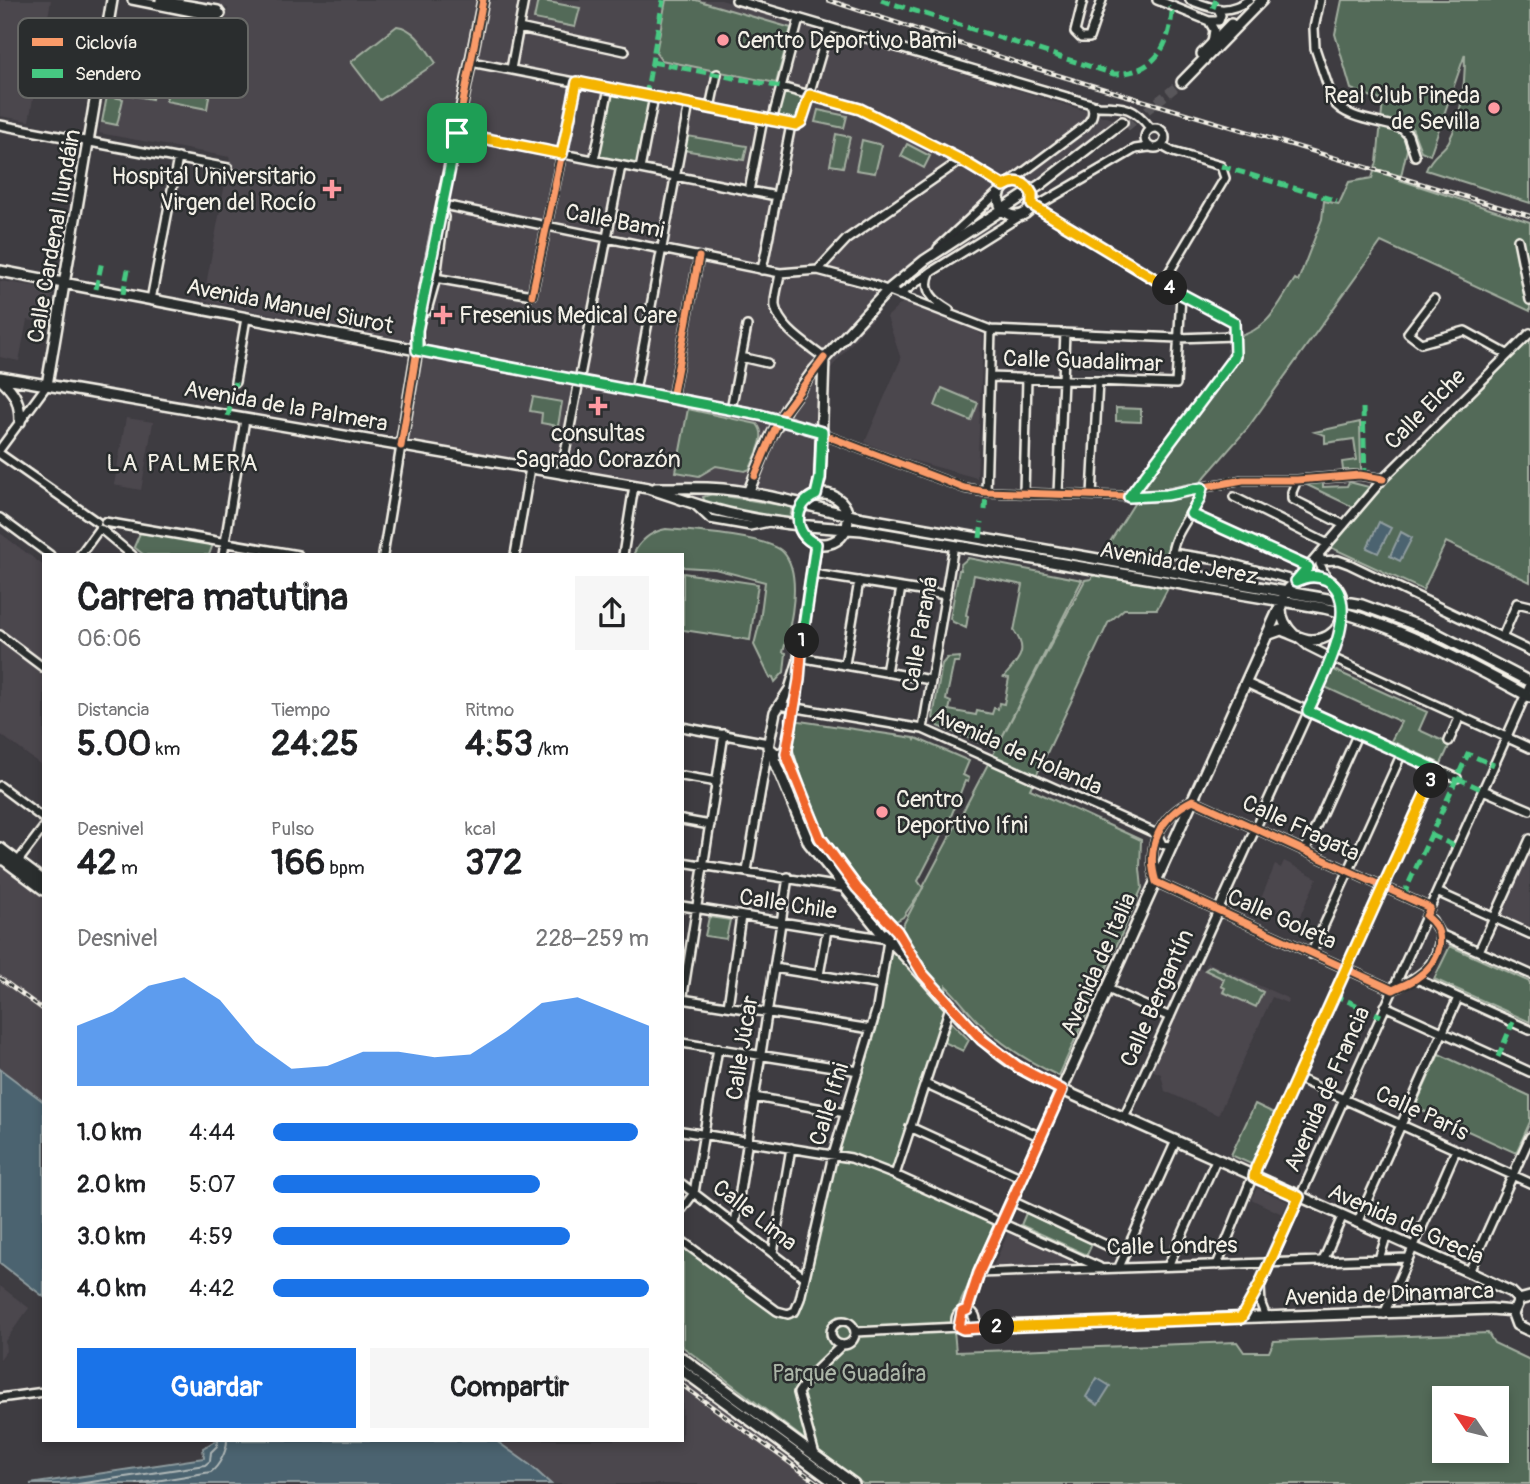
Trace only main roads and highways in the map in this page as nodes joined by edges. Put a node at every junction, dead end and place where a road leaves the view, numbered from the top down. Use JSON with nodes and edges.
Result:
{"nodes":[{"id":1,"x":115,"y":0,"type":"edge"},
{"id":2,"x":483,"y":0,"type":"edge"},
{"id":3,"x":1252,"y":0,"type":"edge"},
{"id":4,"x":1262,"y":0,"type":"edge"},
{"id":5,"x":111,"y":18,"type":"edge"},
{"id":6,"x":97,"y":98,"type":"edge"},
{"id":7,"x":1124,"y":125,"type":"tunnel mouth"},
{"id":8,"x":1031,"y":191,"type":"junction"},
{"id":9,"x":443,"y":208,"type":"junction"},
{"id":10,"x":1003,"y":210,"type":"junction"},
{"id":11,"x":0,"y":271,"type":"edge"},
{"id":12,"x":63,"y":282,"type":"junction"},
{"id":13,"x":417,"y":350,"type":"junction"},
{"id":14,"x":824,"y":358,"type":"junction"},
{"id":15,"x":0,"y":378,"type":"edge"},
{"id":16,"x":47,"y":385,"type":"junction"},
{"id":17,"x":20,"y":422,"type":"road end"},
{"id":18,"x":401,"y":446,"type":"junction"},
{"id":19,"x":820,"y":478,"type":"junction"},
{"id":20,"x":648,"y":488,"type":"junction"},
{"id":21,"x":748,"y":493,"type":"junction"},
{"id":22,"x":816,"y":495,"type":"junction"},
{"id":23,"x":832,"y":496,"type":"junction"},
{"id":24,"x":803,"y":504,"type":"junction"},
{"id":25,"x":848,"y":515,"type":"junction"},
{"id":26,"x":798,"y":525,"type":"junction"},
{"id":27,"x":846,"y":530,"type":"junction"},
{"id":28,"x":818,"y":547,"type":"junction"},
{"id":29,"x":1099,"y":564,"type":"junction"},
{"id":30,"x":1159,"y":575,"type":"junction"},
{"id":31,"x":1286,"y":591,"type":"junction"},
{"id":32,"x":1343,"y":601,"type":"junction"},
{"id":33,"x":1281,"y":602,"type":"junction"},
{"id":34,"x":1343,"y":612,"type":"junction"},
{"id":35,"x":1267,"y":635,"type":"junction"},
{"id":36,"x":1296,"y":636,"type":"junction"},
{"id":37,"x":799,"y":659,"type":"junction"},
{"id":38,"x":1530,"y":684,"type":"edge"},
{"id":39,"x":1528,"y":696,"type":"edge"},
{"id":40,"x":769,"y":746,"type":"junction"},
{"id":41,"x":786,"y":747,"type":"junction"},
{"id":42,"x":0,"y":848,"type":"edge"},
{"id":43,"x":0,"y":857,"type":"edge"},
{"id":44,"x":16,"y":864,"type":"junction"},
{"id":45,"x":42,"y":880,"type":"edge"},
{"id":46,"x":42,"y":888,"type":"edge"},
{"id":47,"x":891,"y":938,"type":"junction"},
{"id":48,"x":1062,"y":1090,"type":"junction"},
{"id":49,"x":1526,"y":1296,"type":"edge"},
{"id":50,"x":967,"y":1310,"type":"junction"},
{"id":51,"x":1513,"y":1311,"type":"junction"},
{"id":52,"x":959,"y":1327,"type":"joint"},
{"id":53,"x":972,"y":1327,"type":"junction"},
{"id":54,"x":1530,"y":1331,"type":"edge"},
{"id":55,"x":684,"y":1359,"type":"edge"},
{"id":56,"x":684,"y":1371,"type":"edge"},
{"id":57,"x":837,"y":1484,"type":"edge"},
{"id":58,"x":853,"y":1484,"type":"edge"}],
"edges":[{"from":1,"to":5,"type":"main road","name":"Calle Cardenal Ilundáin"},
{"from":2,"to":9,"type":"main road"},
{"from":3,"to":4,"type":"main road"},
{"from":6,"to":12,"type":"main road","name":"Calle Cardenal Ilundáin"},
{"from":7,"to":8,"type":"main road"},
{"from":8,"to":10,"type":"main road"},
{"from":8,"to":10,"type":"main road"},
{"from":8,"to":10,"type":"main road"},
{"from":9,"to":13,"type":"main road"},
{"from":9,"to":13,"type":"main road"},
{"from":10,"to":14,"type":"main road"},
{"from":11,"to":12,"type":"main road","name":"Avenida Manuel Siurot"},
{"from":12,"to":13,"type":"main road","name":"Avenida Manuel Siurot"},
{"from":12,"to":16,"type":"main road","name":"Calle Cardenal Ilundáin"},
{"from":13,"to":18,"type":"main road"},
{"from":14,"to":19,"type":"main road"},
{"from":14,"to":21,"type":"main road"},
{"from":15,"to":16,"type":"main road","name":"Avenida de la Palmera"},
{"from":15,"to":17,"type":"main road"},
{"from":16,"to":18,"type":"main road","name":"Avenida de la Palmera"},
{"from":18,"to":20,"type":"main road","name":"Avenida de la Palmera"},
{"from":19,"to":22,"type":"main road"},
{"from":19,"to":23,"type":"main road"},
{"from":20,"to":21,"type":"main road","name":"Avenida de Jerez"},
{"from":20,"to":26,"type":"main road","name":"Avenida de Jerez"},
{"from":21,"to":24,"type":"main road","name":"Avenida de Jerez"},
{"from":22,"to":23,"type":"main road"},
{"from":22,"to":24,"type":"main road"},
{"from":23,"to":25,"type":"main road"},
{"from":24,"to":25,"type":"main road","name":"Avenida de Jerez"},
{"from":24,"to":26,"type":"main road"},
{"from":25,"to":27,"type":"main road"},
{"from":25,"to":29,"type":"main road","name":"Avenida de Jerez"},
{"from":26,"to":27,"type":"main road","name":"Avenida de Jerez"},
{"from":26,"to":28,"type":"main road"},
{"from":27,"to":28,"type":"main road"},
{"from":27,"to":29,"type":"main road","name":"Avenida de Jerez"},
{"from":28,"to":37,"type":"main road"},
{"from":29,"to":30,"type":"main road","name":"Avenida de Jerez"},
{"from":30,"to":31,"type":"main road","name":"Avenida de Jerez"},
{"from":30,"to":33,"type":"main road","name":"Avenida de Jerez"},
{"from":31,"to":32,"type":"main road","name":"Avenida de Jerez"},
{"from":31,"to":32,"type":"main road"},
{"from":31,"to":33,"type":"main road","name":"Avenida de Italia"},
{"from":32,"to":34,"type":"main road"},
{"from":32,"to":38,"type":"main road","name":"Avenida de Jerez"},
{"from":33,"to":34,"type":"main road","name":"Avenida de Jerez"},
{"from":33,"to":35,"type":"main road","name":"Avenida de Italia"},
{"from":33,"to":36,"type":"main road"},
{"from":34,"to":36,"type":"main road"},
{"from":34,"to":39,"type":"main road","name":"Avenida de Jerez"},
{"from":35,"to":36,"type":"main road"},
{"from":35,"to":48,"type":"main road","name":"Avenida de Italia"},
{"from":37,"to":40,"type":"main road"},
{"from":37,"to":41,"type":"main road"},
{"from":40,"to":41,"type":"main road"},
{"from":40,"to":41,"type":"main road"},
{"from":40,"to":47,"type":"main road"},
{"from":41,"to":47,"type":"main road"},
{"from":42,"to":44,"type":"main road"},
{"from":43,"to":44,"type":"main road"},
{"from":44,"to":45,"type":"main road"},
{"from":44,"to":46,"type":"main road"},
{"from":47,"to":48,"type":"main road","name":"Avenida de Grecia"},
{"from":48,"to":49,"type":"main road","name":"Avenida de Grecia"},
{"from":48,"to":50,"type":"main road","name":"Avenida de Italia"},
{"from":49,"to":51,"type":"main road"},
{"from":50,"to":52,"type":"main road","name":"Avenida de Italia"},
{"from":50,"to":53,"type":"main road"},
{"from":51,"to":53,"type":"main road","name":"Avenida de Dinamarca"},
{"from":51,"to":54,"type":"main road"},
{"from":52,"to":53,"type":"main road","name":"Avenida de Dinamarca"},
{"from":55,"to":58,"type":"main road"},
{"from":56,"to":57,"type":"main road"}]}
